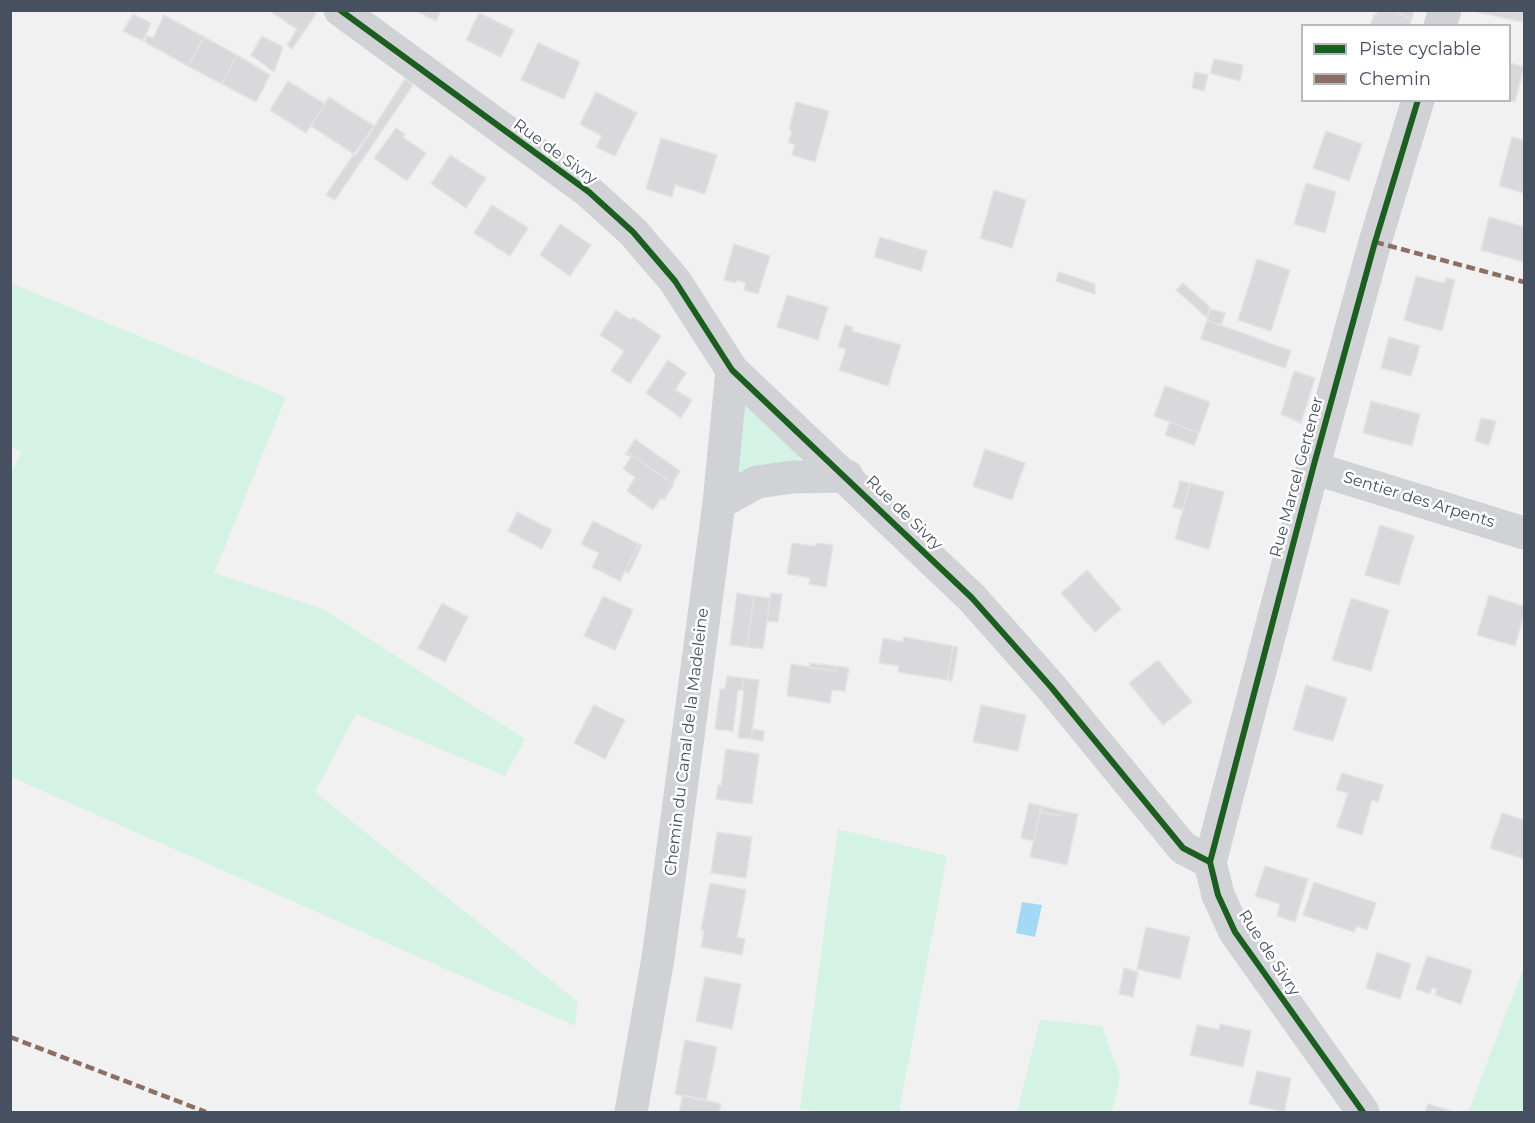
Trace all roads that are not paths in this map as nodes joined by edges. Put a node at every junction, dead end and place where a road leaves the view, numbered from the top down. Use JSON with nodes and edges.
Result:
{"nodes":[{"id":1,"x":340,"y":10,"type":"edge"},
{"id":2,"x":1417,"y":102,"type":"edge"},
{"id":3,"x":732,"y":370,"type":"junction"},
{"id":4,"x":1313,"y":468,"type":"junction"},
{"id":5,"x":847,"y":476,"type":"junction"},
{"id":6,"x":719,"y":503,"type":"junction"},
{"id":7,"x":1524,"y":533,"type":"edge"},
{"id":8,"x":1210,"y":862,"type":"junction"},
{"id":9,"x":631,"y":1113,"type":"edge"},
{"id":10,"x":1363,"y":1113,"type":"edge"}],
"edges":[{"from":1,"to":3,"type":"street","name":"Rue de Sivry"},
{"from":2,"to":4,"type":"street","name":"Rue Marcel Gertener"},
{"from":3,"to":5,"type":"street","name":"Rue de Sivry"},
{"from":3,"to":6,"type":"street","name":"Chemin du Canal de la Madeleine"},
{"from":4,"to":7,"type":"street","name":"Sentier des Arpents"},
{"from":4,"to":8,"type":"street","name":"Rue Marcel Gertener"},
{"from":5,"to":6,"type":"street"},
{"from":5,"to":8,"type":"street","name":"Rue de Sivry"},
{"from":6,"to":9,"type":"street","name":"Chemin du Canal de la Madeleine"},
{"from":8,"to":10,"type":"street","name":"Rue de Sivry"}]}
